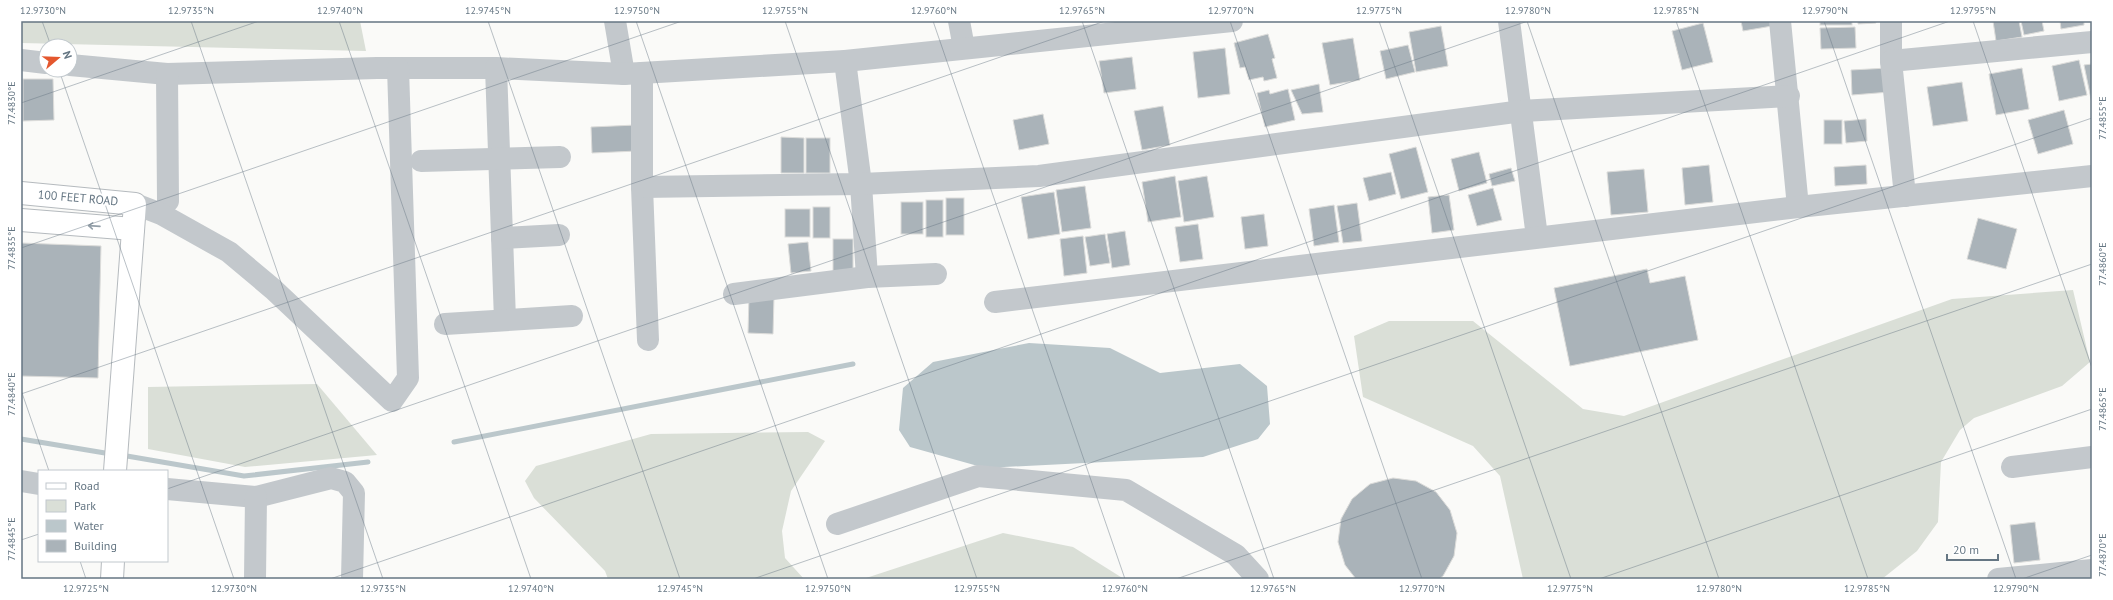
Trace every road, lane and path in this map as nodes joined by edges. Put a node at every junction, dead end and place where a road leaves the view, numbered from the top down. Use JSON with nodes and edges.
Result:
{"nodes":[{"id":1,"x":615,"y":21,"type":"edge"},
{"id":2,"x":959,"y":21,"type":"edge"},
{"id":3,"x":1232,"y":21,"type":"edge"},
{"id":4,"x":1509,"y":21,"type":"edge"},
{"id":5,"x":1780,"y":21,"type":"edge"},
{"id":6,"x":1891,"y":21,"type":"edge"},
{"id":7,"x":2092,"y":42,"type":"edge"},
{"id":8,"x":964,"y":48,"type":"junction"},
{"id":9,"x":21,"y":60,"type":"edge"},
{"id":10,"x":845,"y":61,"type":"junction"},
{"id":11,"x":1891,"y":61,"type":"junction"},
{"id":12,"x":38,"y":62,"type":"edge"},
{"id":13,"x":78,"y":66,"type":"edge"},
{"id":14,"x":398,"y":68,"type":"junction"},
{"id":15,"x":496,"y":68,"type":"junction"},
{"id":16,"x":633,"y":73,"type":"junction"},
{"id":17,"x":167,"y":74,"type":"junction"},
{"id":18,"x":1789,"y":96,"type":"junction"},
{"id":19,"x":1522,"y":111,"type":"junction"},
{"id":20,"x":560,"y":157,"type":"dead end"},
{"id":21,"x":499,"y":160,"type":"junction"},
{"id":22,"x":421,"y":161,"type":"dead end"},
{"id":23,"x":2092,"y":176,"type":"edge"},
{"id":24,"x":860,"y":184,"type":"junction"},
{"id":25,"x":642,"y":188,"type":"junction"},
{"id":26,"x":21,"y":193,"type":"edge"},
{"id":27,"x":1905,"y":196,"type":"junction"},
{"id":28,"x":168,"y":201,"type":"dead end"},
{"id":29,"x":135,"y":204,"type":"junction"},
{"id":30,"x":1798,"y":207,"type":"junction"},
{"id":31,"x":21,"y":220,"type":"edge"},
{"id":32,"x":133,"y":229,"type":"junction"},
{"id":33,"x":559,"y":235,"type":"dead end"},
{"id":34,"x":1537,"y":237,"type":"junction"},
{"id":35,"x":502,"y":238,"type":"junction"},
{"id":36,"x":936,"y":274,"type":"dead end"},
{"id":37,"x":867,"y":277,"type":"junction"},
{"id":38,"x":734,"y":294,"type":"dead end"},
{"id":39,"x":995,"y":302,"type":"dead end"},
{"id":40,"x":572,"y":316,"type":"dead end"},
{"id":41,"x":505,"y":320,"type":"junction"},
{"id":42,"x":445,"y":324,"type":"dead end"},
{"id":43,"x":648,"y":340,"type":"dead end"},
{"id":44,"x":2092,"y":457,"type":"edge"},
{"id":45,"x":116,"y":460,"type":"edge"},
{"id":46,"x":2012,"y":467,"type":"dead end"},
{"id":47,"x":21,"y":480,"type":"edge"},
{"id":48,"x":38,"y":484,"type":"edge"},
{"id":49,"x":168,"y":489,"type":"edge"},
{"id":50,"x":256,"y":497,"type":"junction"},
{"id":51,"x":837,"y":524,"type":"dead end"},
{"id":52,"x":113,"y":562,"type":"edge"},
{"id":53,"x":2092,"y":570,"type":"edge"},
{"id":54,"x":112,"y":579,"type":"edge"},
{"id":55,"x":254,"y":579,"type":"edge"},
{"id":56,"x":352,"y":579,"type":"edge"},
{"id":57,"x":1258,"y":579,"type":"edge"},
{"id":58,"x":1998,"y":579,"type":"edge"}],
"edges":[{"from":1,"to":16,"type":"street"},
{"from":2,"to":8,"type":"street"},
{"from":3,"to":8,"type":"street"},
{"from":4,"to":19,"type":"street"},
{"from":5,"to":18,"type":"street"},
{"from":6,"to":11,"type":"street"},
{"from":7,"to":11,"type":"street"},
{"from":8,"to":10,"type":"street"},
{"from":9,"to":12,"type":"street"},
{"from":10,"to":16,"type":"street"},
{"from":10,"to":24,"type":"street"},
{"from":11,"to":27,"type":"street"},
{"from":13,"to":17,"type":"street"},
{"from":14,"to":15,"type":"street"},
{"from":14,"to":17,"type":"street"},
{"from":14,"to":29,"type":"street"},
{"from":15,"to":16,"type":"street"},
{"from":15,"to":21,"type":"street"},
{"from":16,"to":25,"type":"street"},
{"from":17,"to":28,"type":"street"},
{"from":18,"to":19,"type":"street"},
{"from":18,"to":30,"type":"street"},
{"from":19,"to":24,"type":"street"},
{"from":19,"to":34,"type":"street"},
{"from":20,"to":21,"type":"street"},
{"from":21,"to":22,"type":"street"},
{"from":21,"to":35,"type":"street"},
{"from":23,"to":27,"type":"street"},
{"from":24,"to":25,"type":"street"},
{"from":24,"to":37,"type":"street"},
{"from":25,"to":43,"type":"street"},
{"from":26,"to":29,"type":"main road","name":"100 FEET ROAD"},
{"from":27,"to":30,"type":"street"},
{"from":29,"to":32,"type":"main road"},
{"from":30,"to":34,"type":"street"},
{"from":32,"to":31,"type":"main road","one_way":true},
{"from":32,"to":45,"type":"main road"},
{"from":33,"to":35,"type":"street"},
{"from":34,"to":39,"type":"street"},
{"from":35,"to":41,"type":"street"},
{"from":36,"to":37,"type":"street"},
{"from":37,"to":38,"type":"street"},
{"from":40,"to":41,"type":"street"},
{"from":41,"to":42,"type":"street"},
{"from":44,"to":46,"type":"street"},
{"from":47,"to":48,"type":"street"},
{"from":49,"to":50,"type":"street"},
{"from":50,"to":55,"type":"street"},
{"from":50,"to":56,"type":"street"},
{"from":51,"to":57,"type":"street"},
{"from":52,"to":54,"type":"main road"},
{"from":53,"to":58,"type":"street"}]}
